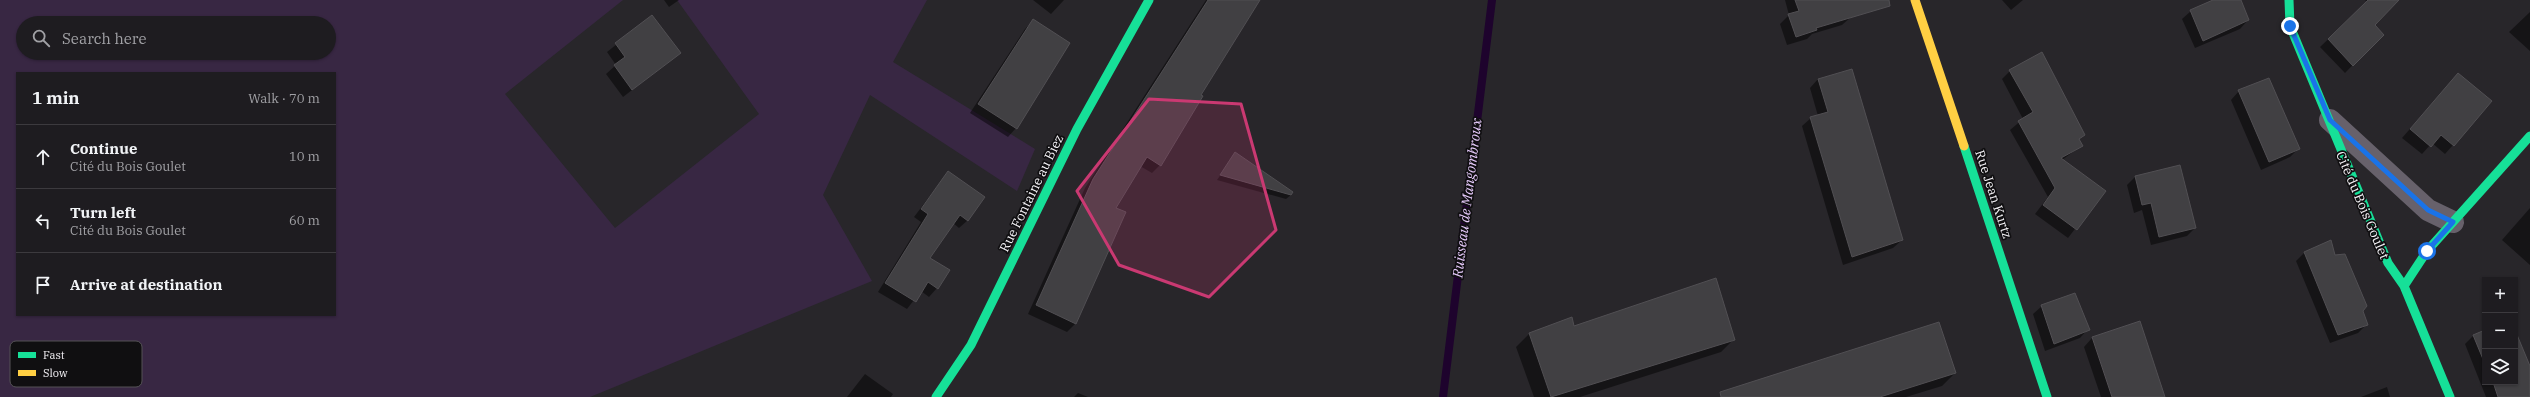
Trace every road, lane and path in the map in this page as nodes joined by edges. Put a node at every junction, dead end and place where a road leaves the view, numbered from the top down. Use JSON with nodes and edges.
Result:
{"nodes":[{"id":1,"x":1149,"y":0,"type":"edge"},
{"id":2,"x":1915,"y":0,"type":"edge"},
{"id":3,"x":2289,"y":0,"type":"edge"},
{"id":4,"x":2330,"y":120,"type":"junction"},
{"id":5,"x":2530,"y":136,"type":"edge"},
{"id":6,"x":2453,"y":222,"type":"junction"},
{"id":7,"x":2404,"y":286,"type":"junction"},
{"id":8,"x":936,"y":397,"type":"edge"},
{"id":9,"x":2047,"y":397,"type":"edge"},
{"id":10,"x":2450,"y":397,"type":"edge"}],
"edges":[{"from":1,"to":8,"type":"street","name":"Rue Fontaine au Biez"},
{"from":2,"to":9,"type":"street","name":"Rue Jean Kurtz"},
{"from":3,"to":4,"type":"street","name":"Cité du Bois Goulet"},
{"from":4,"to":6,"type":"street","name":"Cité du Bois Goulet"},
{"from":4,"to":7,"type":"street","name":"Cité du Bois Goulet"},
{"from":5,"to":6,"type":"street"},
{"from":6,"to":7,"type":"street"},
{"from":7,"to":10,"type":"street","name":"Cité du Bois Goulet"}]}
